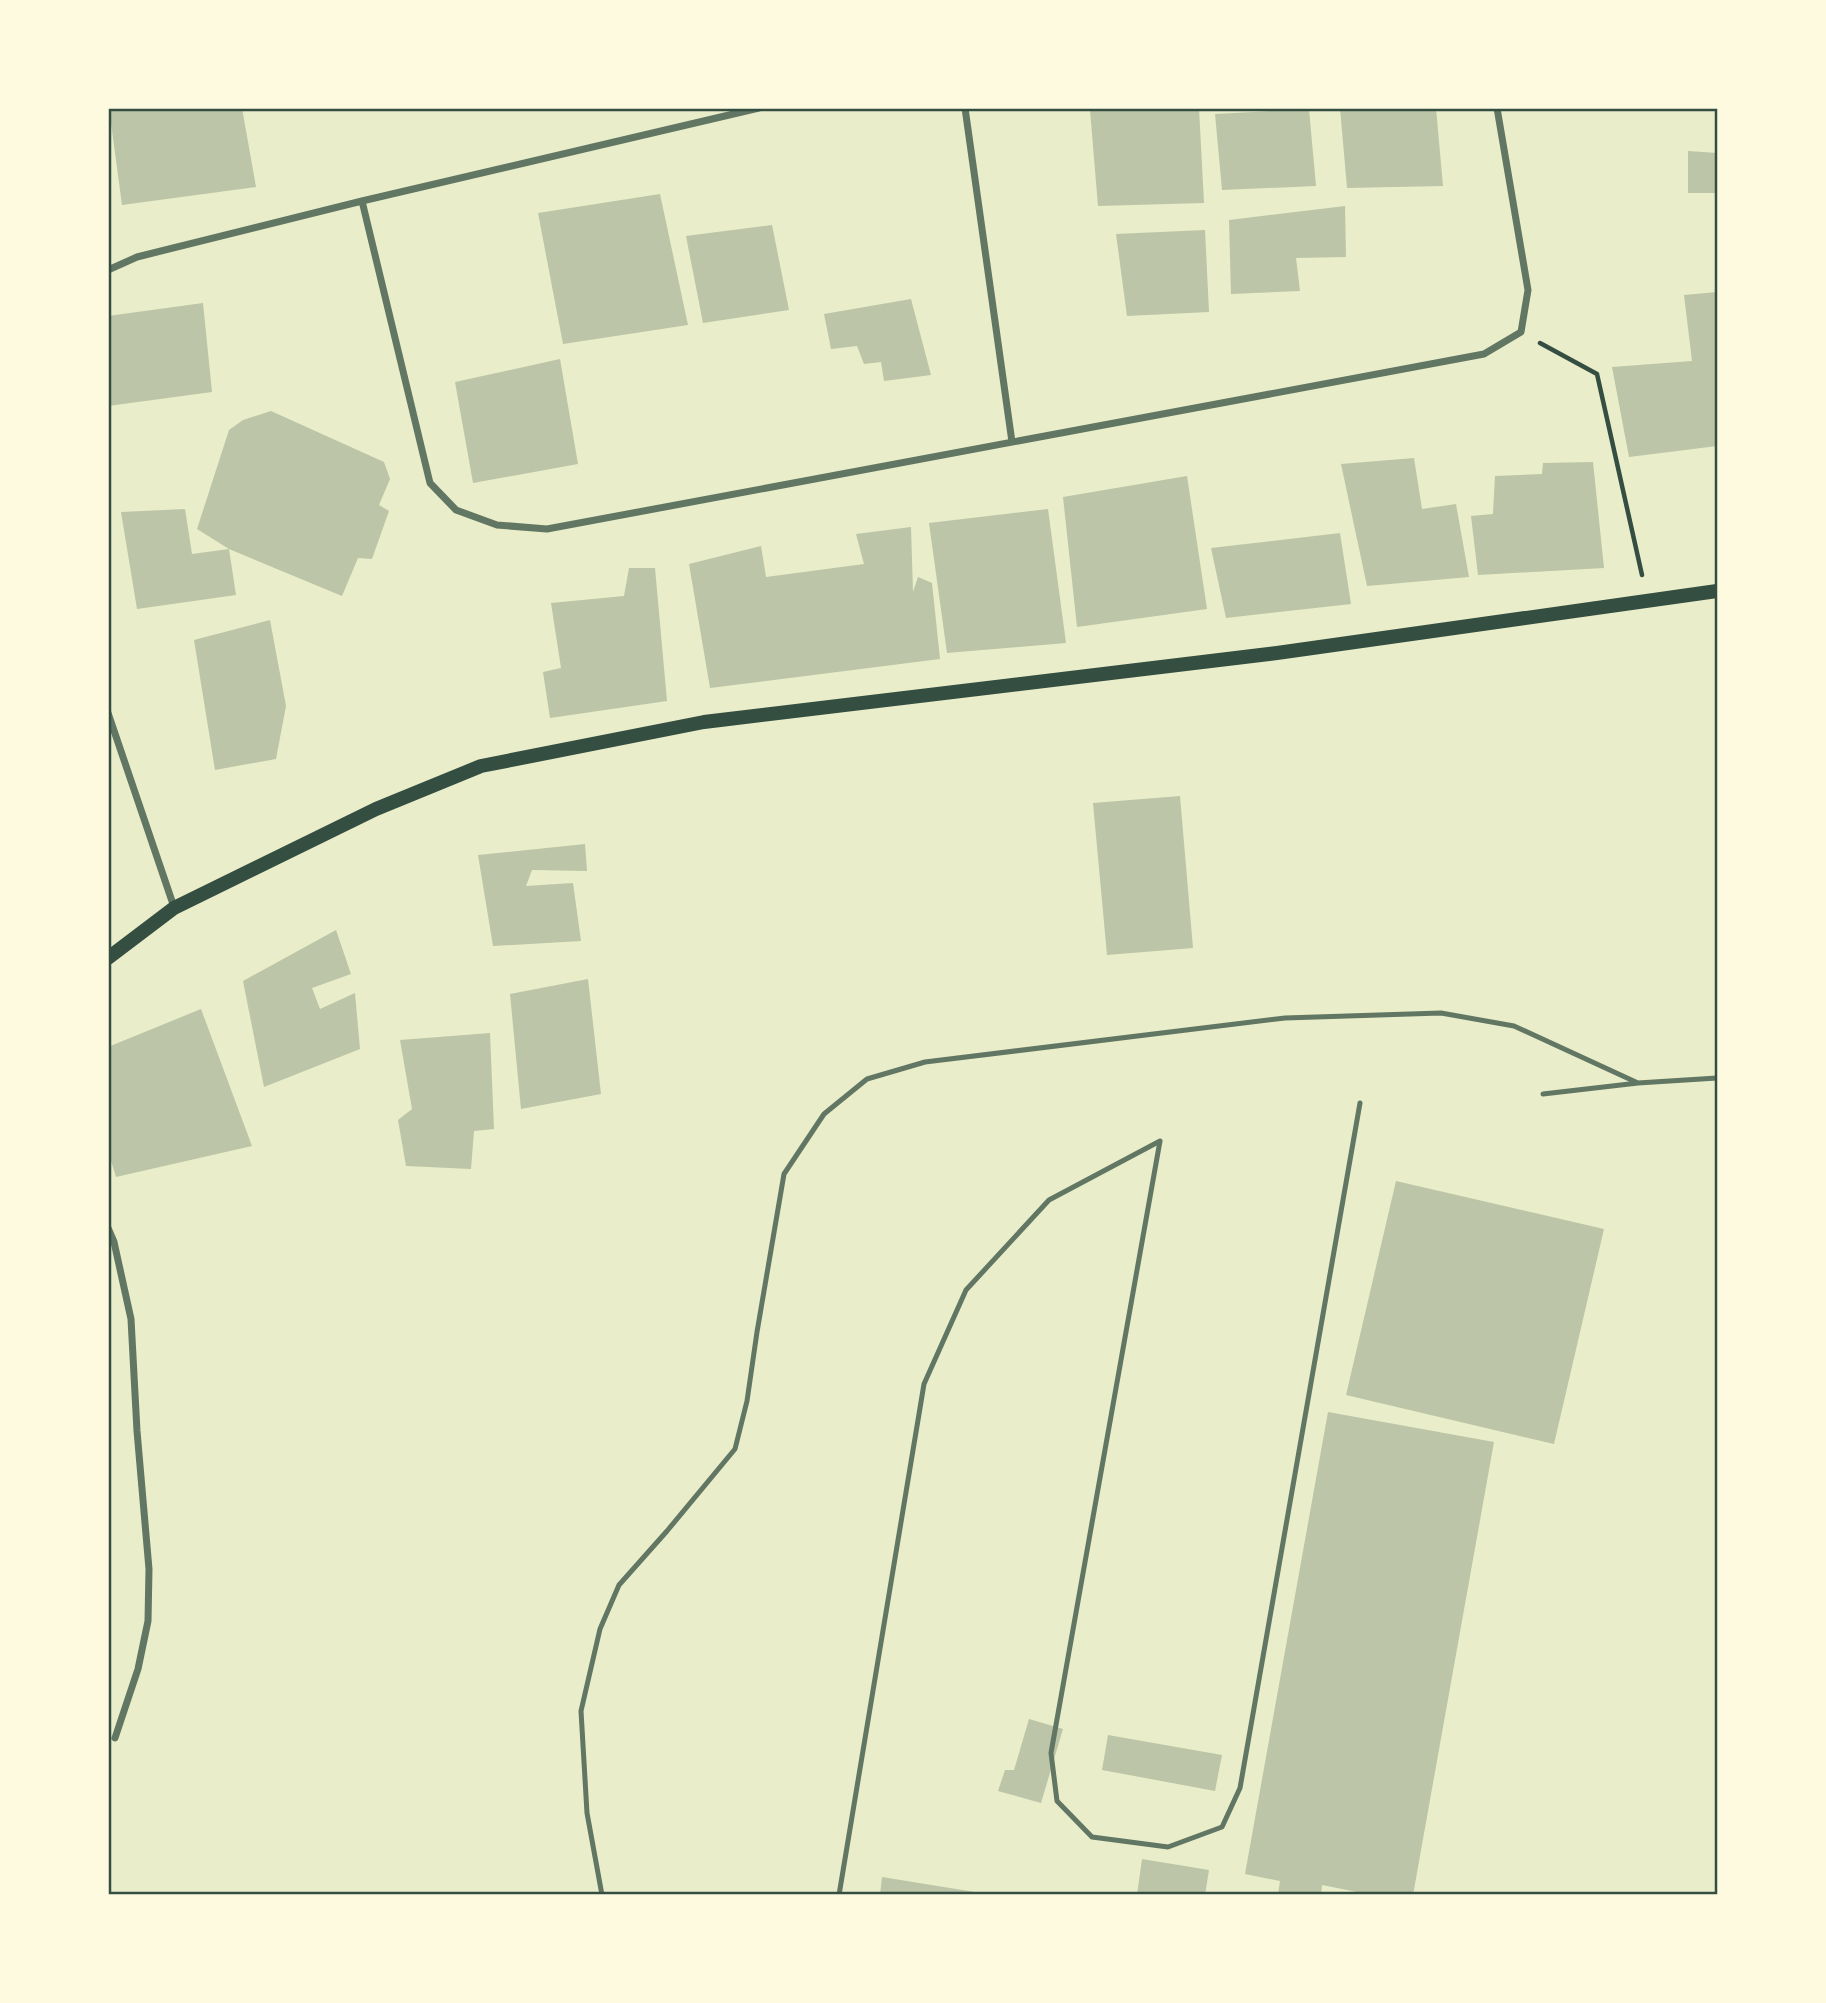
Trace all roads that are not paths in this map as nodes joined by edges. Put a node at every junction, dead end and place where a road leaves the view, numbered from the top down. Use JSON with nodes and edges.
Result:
{"nodes":[{"id":1,"x":759,"y":108,"type":"edge"},
{"id":2,"x":965,"y":108,"type":"edge"},
{"id":3,"x":1497,"y":108,"type":"edge"},
{"id":4,"x":362,"y":201,"type":"junction"},
{"id":5,"x":108,"y":270,"type":"edge"},
{"id":6,"x":1012,"y":442,"type":"junction"},
{"id":7,"x":1717,"y":591,"type":"edge"},
{"id":8,"x":108,"y":713,"type":"edge"},
{"id":9,"x":174,"y":908,"type":"junction"},
{"id":10,"x":108,"y":958,"type":"edge"},
{"id":11,"x":1717,"y":1078,"type":"edge"},
{"id":12,"x":1638,"y":1083,"type":"junction"},
{"id":13,"x":1543,"y":1094,"type":"dead end"},
{"id":14,"x":1360,"y":1103,"type":"dead end"},
{"id":15,"x":108,"y":1228,"type":"edge"},
{"id":16,"x":115,"y":1738,"type":"dead end"},
{"id":17,"x":602,"y":1895,"type":"edge"},
{"id":18,"x":839,"y":1895,"type":"edge"}],
"edges":[{"from":1,"to":4,"type":"street"},
{"from":2,"to":6,"type":"street"},
{"from":3,"to":6,"type":"street"},
{"from":4,"to":5,"type":"street"},
{"from":4,"to":6,"type":"street"},
{"from":7,"to":9,"type":"main road"},
{"from":8,"to":9,"type":"street"},
{"from":9,"to":10,"type":"main road"},
{"from":11,"to":12,"type":"lane"},
{"from":12,"to":13,"type":"lane"},
{"from":12,"to":17,"type":"lane"},
{"from":14,"to":18,"type":"lane"},
{"from":15,"to":16,"type":"street"}]}
